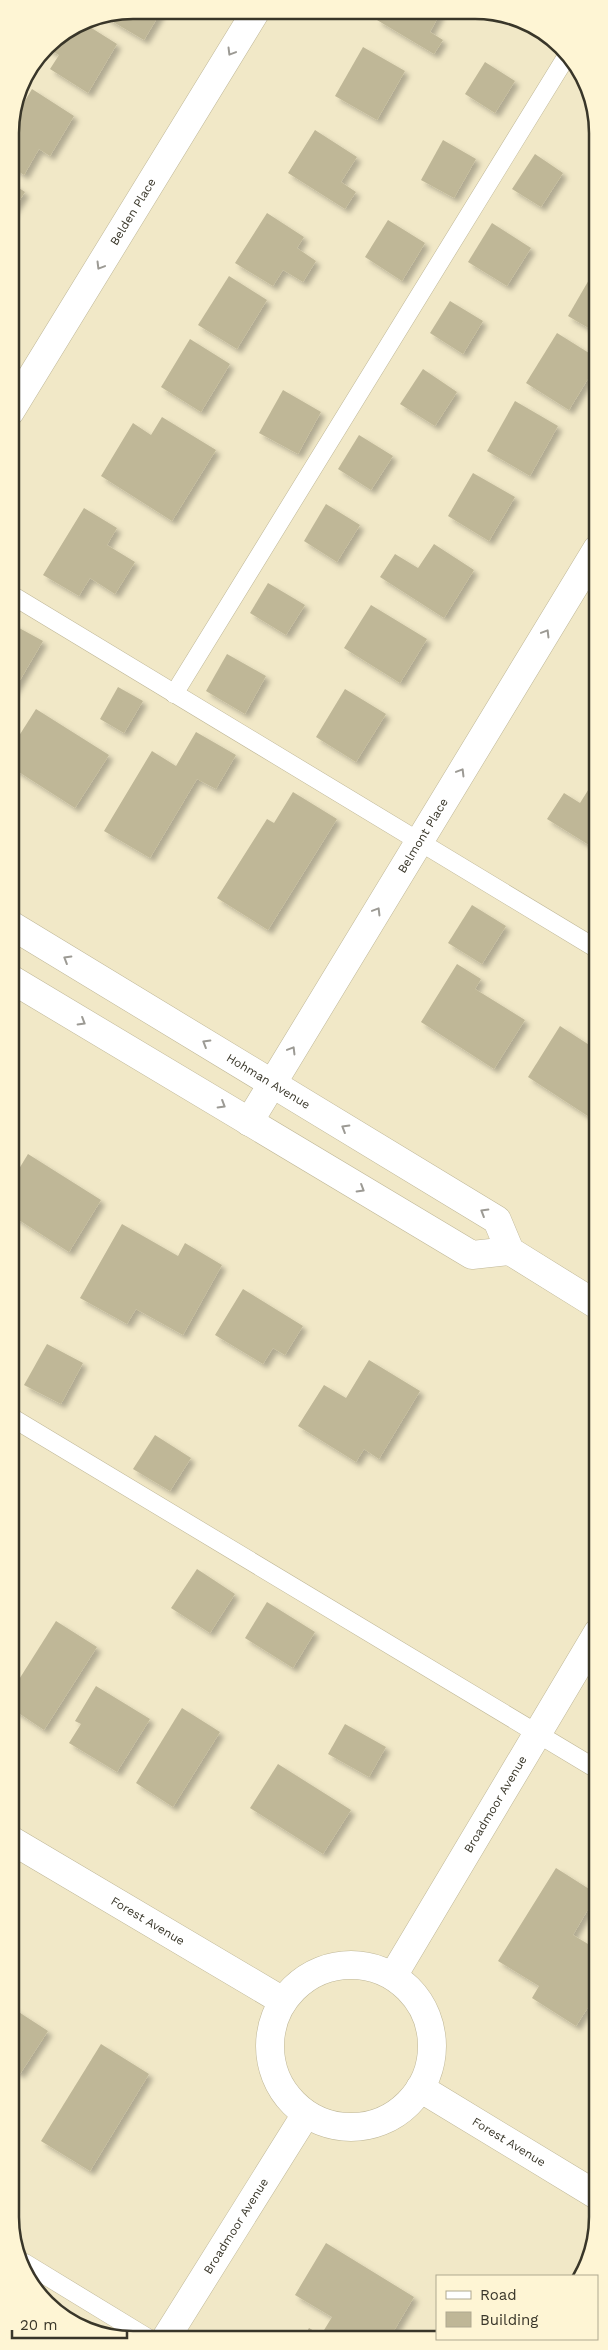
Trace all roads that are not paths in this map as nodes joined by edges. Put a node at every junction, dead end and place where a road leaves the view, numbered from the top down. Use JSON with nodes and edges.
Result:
{"nodes":[{"id":1,"x":251,"y":19,"type":"edge"},
{"id":2,"x":564,"y":61,"type":"edge"},
{"id":3,"x":19,"y":397,"type":"edge"},
{"id":4,"x":589,"y":562,"type":"edge"},
{"id":5,"x":19,"y":599,"type":"edge"},
{"id":6,"x":174,"y":694,"type":"junction"},
{"id":7,"x":419,"y":842,"type":"junction"},
{"id":8,"x":19,"y":930,"type":"edge"},
{"id":9,"x":589,"y":944,"type":"edge"},
{"id":10,"x":19,"y":984,"type":"edge"},
{"id":11,"x":272,"y":1083,"type":"junction"},
{"id":12,"x":249,"y":1122,"type":"junction"},
{"id":13,"x":510,"y":1251,"type":"junction"},
{"id":14,"x":589,"y":1300,"type":"edge"},
{"id":15,"x":19,"y":1421,"type":"edge"},
{"id":16,"x":589,"y":1647,"type":"edge"},
{"id":17,"x":537,"y":1733,"type":"junction"},
{"id":18,"x":589,"y":1765,"type":"edge"},
{"id":19,"x":19,"y":1845,"type":"edge"},
{"id":20,"x":393,"y":1976,"type":"junction"},
{"id":21,"x":283,"y":2001,"type":"junction"},
{"id":22,"x":420,"y":2088,"type":"junction"},
{"id":23,"x":306,"y":2114,"type":"junction"},
{"id":24,"x":589,"y":2191,"type":"edge"},
{"id":25,"x":30,"y":2266,"type":"edge"},
{"id":26,"x":137,"y":2331,"type":"edge"},
{"id":27,"x":170,"y":2331,"type":"edge"}],
"edges":[{"from":1,"to":3,"type":"street","name":"Belden Place","one_way":true},
{"from":2,"to":6,"type":"lane"},
{"from":7,"to":4,"type":"street","name":"Belmont Place","one_way":true},
{"from":5,"to":6,"type":"lane"},
{"from":6,"to":7,"type":"lane"},
{"from":7,"to":9,"type":"lane"},
{"from":11,"to":7,"type":"street","name":"Belmont Place","one_way":true},
{"from":11,"to":8,"type":"street","name":"Hohman Avenue","one_way":true},
{"from":10,"to":12,"type":"street","one_way":true},
{"from":11,"to":12,"type":"street","name":"Belmont Place"},
{"from":13,"to":11,"type":"street","name":"Hohman Avenue","one_way":true},
{"from":12,"to":13,"type":"street","one_way":true},
{"from":13,"to":14,"type":"street"},
{"from":15,"to":17,"type":"lane"},
{"from":16,"to":17,"type":"street","name":"Broadmoor Avenue"},
{"from":17,"to":18,"type":"lane"},
{"from":17,"to":20,"type":"street","name":"Broadmoor Avenue"},
{"from":19,"to":21,"type":"street","name":"Forest Avenue"},
{"from":20,"to":21,"type":"street"},
{"from":20,"to":22,"type":"street"},
{"from":21,"to":23,"type":"street"},
{"from":22,"to":23,"type":"street"},
{"from":22,"to":24,"type":"street","name":"Forest Avenue"},
{"from":23,"to":27,"type":"street","name":"Broadmoor Avenue"},
{"from":25,"to":26,"type":"lane"}]}
